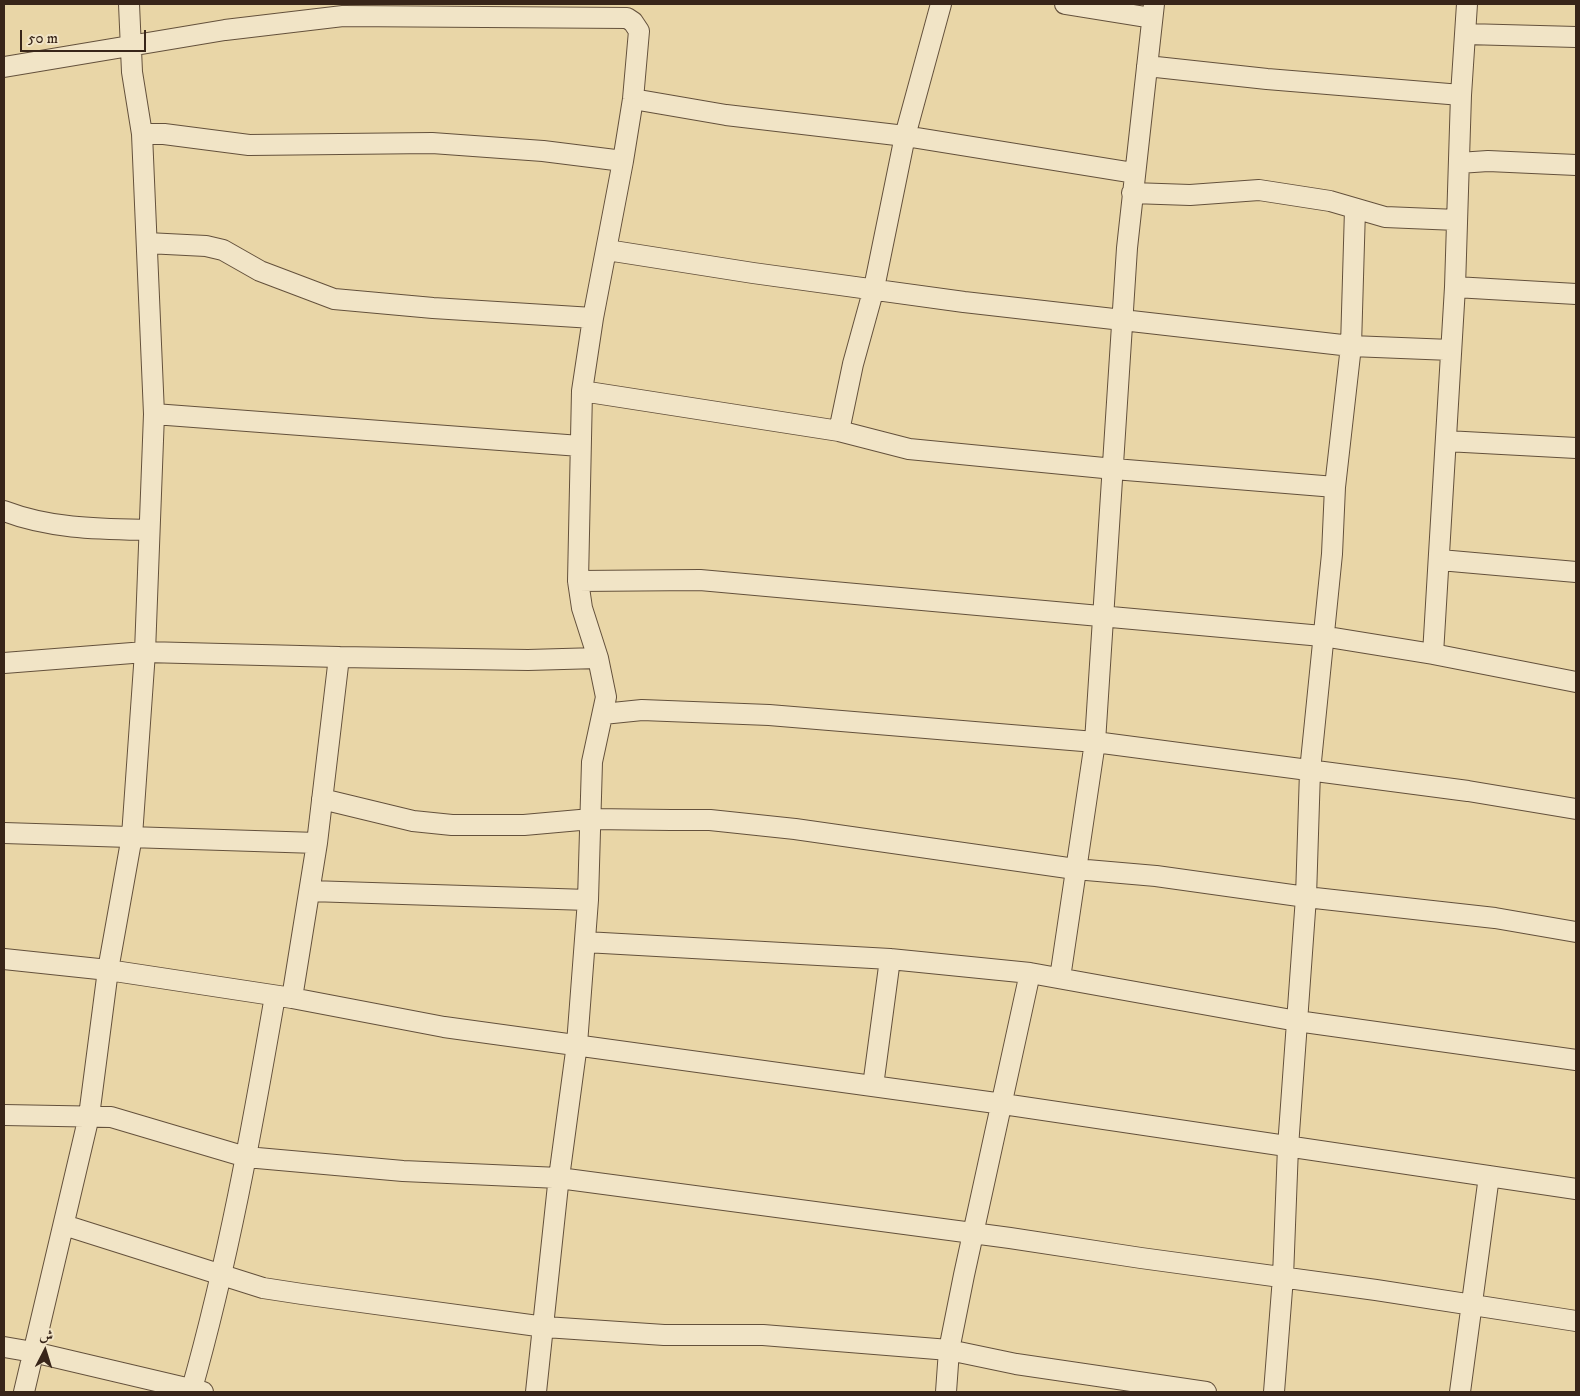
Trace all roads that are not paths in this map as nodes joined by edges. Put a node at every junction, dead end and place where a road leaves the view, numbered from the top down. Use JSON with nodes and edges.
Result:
{"nodes":[{"id":1,"x":129,"y":4,"type":"edge"},
{"id":2,"x":941,"y":4,"type":"edge"},
{"id":3,"x":1065,"y":4,"type":"edge"},
{"id":4,"x":1467,"y":4,"type":"edge"},
{"id":5,"x":1153,"y":11,"type":"edge"},
{"id":6,"x":1466,"y":34,"type":"junction"},
{"id":7,"x":1576,"y":37,"type":"edge"},
{"id":8,"x":130,"y":46,"type":"junction"},
{"id":9,"x":1147,"y":66,"type":"junction"},
{"id":10,"x":4,"y":67,"type":"edge"},
{"id":11,"x":1461,"y":95,"type":"junction"},
{"id":12,"x":633,"y":99,"type":"junction"},
{"id":13,"x":142,"y":134,"type":"junction"},
{"id":14,"x":905,"y":136,"type":"junction"},
{"id":15,"x":623,"y":160,"type":"junction"},
{"id":16,"x":1459,"y":163,"type":"junction"},
{"id":17,"x":1576,"y":165,"type":"edge"},
{"id":18,"x":1134,"y":173,"type":"junction"},
{"id":19,"x":1132,"y":193,"type":"junction"},
{"id":20,"x":1355,"y":210,"type":"junction"},
{"id":21,"x":1457,"y":220,"type":"junction"},
{"id":22,"x":147,"y":243,"type":"junction"},
{"id":23,"x":607,"y":250,"type":"junction"},
{"id":24,"x":1455,"y":287,"type":"junction"},
{"id":25,"x":874,"y":288,"type":"junction"},
{"id":26,"x":1576,"y":294,"type":"edge"},
{"id":27,"x":593,"y":318,"type":"junction"},
{"id":28,"x":1124,"y":320,"type":"junction"},
{"id":29,"x":1351,"y":346,"type":"junction"},
{"id":30,"x":1451,"y":350,"type":"junction"},
{"id":31,"x":582,"y":391,"type":"junction"},
{"id":32,"x":154,"y":414,"type":"junction"},
{"id":33,"x":839,"y":431,"type":"junction"},
{"id":34,"x":1446,"y":441,"type":"junction"},
{"id":35,"x":580,"y":446,"type":"junction"},
{"id":36,"x":1576,"y":448,"type":"edge"},
{"id":37,"x":1114,"y":469,"type":"junction"},
{"id":38,"x":1335,"y":487,"type":"junction"},
{"id":39,"x":4,"y":511,"type":"edge"},
{"id":40,"x":149,"y":530,"type":"junction"},
{"id":41,"x":1440,"y":560,"type":"junction"},
{"id":42,"x":1576,"y":572,"type":"edge"},
{"id":43,"x":578,"y":581,"type":"junction"},
{"id":44,"x":1103,"y":618,"type":"junction"},
{"id":45,"x":1322,"y":636,"type":"junction"},
{"id":46,"x":145,"y":652,"type":"junction"},
{"id":47,"x":1433,"y":654,"type":"junction"},
{"id":48,"x":339,"y":657,"type":"junction"},
{"id":49,"x":598,"y":658,"type":"junction"},
{"id":50,"x":4,"y":662,"type":"edge"},
{"id":51,"x":1576,"y":682,"type":"edge"},
{"id":52,"x":603,"y":714,"type":"junction"},
{"id":53,"x":1095,"y":742,"type":"junction"},
{"id":54,"x":1310,"y":771,"type":"junction"},
{"id":55,"x":322,"y":799,"type":"junction"},
{"id":56,"x":1576,"y":809,"type":"edge"},
{"id":57,"x":591,"y":820,"type":"junction"},
{"id":58,"x":4,"y":833,"type":"edge"},
{"id":59,"x":132,"y":836,"type":"junction"},
{"id":60,"x":317,"y":843,"type":"junction"},
{"id":61,"x":1075,"y":869,"type":"junction"},
{"id":62,"x":310,"y":891,"type":"junction"},
{"id":63,"x":1306,"y":897,"type":"junction"},
{"id":64,"x":588,"y":900,"type":"junction"},
{"id":65,"x":1576,"y":932,"type":"edge"},
{"id":66,"x":585,"y":942,"type":"junction"},
{"id":67,"x":890,"y":958,"type":"junction"},
{"id":68,"x":4,"y":959,"type":"edge"},
{"id":69,"x":108,"y":970,"type":"junction"},
{"id":70,"x":1030,"y":973,"type":"junction"},
{"id":71,"x":1060,"y":978,"type":"junction"},
{"id":72,"x":283,"y":997,"type":"junction"},
{"id":73,"x":1297,"y":1021,"type":"junction"},
{"id":74,"x":578,"y":1044,"type":"junction"},
{"id":75,"x":1576,"y":1060,"type":"edge"},
{"id":76,"x":873,"y":1086,"type":"junction"},
{"id":77,"x":1003,"y":1104,"type":"junction"},
{"id":78,"x":4,"y":1114,"type":"edge"},
{"id":79,"x":88,"y":1116,"type":"junction"},
{"id":80,"x":1288,"y":1147,"type":"junction"},
{"id":81,"x":246,"y":1157,"type":"junction"},
{"id":82,"x":1489,"y":1176,"type":"junction"},
{"id":83,"x":559,"y":1178,"type":"junction"},
{"id":84,"x":1576,"y":1189,"type":"edge"},
{"id":85,"x":64,"y":1226,"type":"junction"},
{"id":86,"x":975,"y":1234,"type":"junction"},
{"id":87,"x":220,"y":1274,"type":"junction"},
{"id":88,"x":1283,"y":1277,"type":"junction"},
{"id":89,"x":1470,"y":1304,"type":"junction"},
{"id":90,"x":1576,"y":1321,"type":"edge"},
{"id":91,"x":545,"y":1327,"type":"junction"},
{"id":92,"x":4,"y":1347,"type":"edge"},
{"id":93,"x":949,"y":1350,"type":"junction"},
{"id":94,"x":34,"y":1352,"type":"junction"},
{"id":95,"x":196,"y":1391,"type":"edge"},
{"id":96,"x":24,"y":1392,"type":"edge"},
{"id":97,"x":536,"y":1392,"type":"edge"},
{"id":98,"x":946,"y":1392,"type":"edge"},
{"id":99,"x":1206,"y":1392,"type":"edge"},
{"id":100,"x":1274,"y":1392,"type":"edge"},
{"id":101,"x":1460,"y":1392,"type":"edge"}],
"edges":[{"from":1,"to":8,"type":"street"},
{"from":2,"to":14,"type":"street"},
{"from":3,"to":5,"type":"street"},
{"from":4,"to":6,"type":"street"},
{"from":5,"to":9,"type":"street"},
{"from":6,"to":7,"type":"street"},
{"from":6,"to":11,"type":"street"},
{"from":8,"to":10,"type":"street"},
{"from":8,"to":12,"type":"street"},
{"from":8,"to":13,"type":"street"},
{"from":9,"to":11,"type":"street"},
{"from":9,"to":18,"type":"street"},
{"from":11,"to":16,"type":"street"},
{"from":12,"to":14,"type":"street"},
{"from":12,"to":15,"type":"street"},
{"from":13,"to":15,"type":"street"},
{"from":13,"to":22,"type":"street"},
{"from":14,"to":18,"type":"street"},
{"from":14,"to":25,"type":"street"},
{"from":15,"to":23,"type":"street"},
{"from":16,"to":17,"type":"street"},
{"from":16,"to":21,"type":"street"},
{"from":18,"to":19,"type":"street"},
{"from":19,"to":20,"type":"street"},
{"from":19,"to":28,"type":"street"},
{"from":20,"to":21,"type":"street"},
{"from":20,"to":29,"type":"street"},
{"from":21,"to":24,"type":"street"},
{"from":22,"to":27,"type":"street"},
{"from":22,"to":32,"type":"street"},
{"from":23,"to":25,"type":"street"},
{"from":23,"to":27,"type":"street"},
{"from":24,"to":26,"type":"street"},
{"from":24,"to":30,"type":"street"},
{"from":25,"to":28,"type":"street"},
{"from":25,"to":33,"type":"street"},
{"from":27,"to":31,"type":"street"},
{"from":28,"to":29,"type":"street"},
{"from":28,"to":37,"type":"street"},
{"from":29,"to":30,"type":"street"},
{"from":29,"to":38,"type":"street"},
{"from":30,"to":34,"type":"street"},
{"from":31,"to":33,"type":"street"},
{"from":31,"to":35,"type":"street"},
{"from":32,"to":35,"type":"street"},
{"from":32,"to":40,"type":"street"},
{"from":33,"to":37,"type":"street"},
{"from":34,"to":36,"type":"street"},
{"from":34,"to":41,"type":"street"},
{"from":35,"to":43,"type":"street"},
{"from":37,"to":38,"type":"street"},
{"from":37,"to":44,"type":"street"},
{"from":38,"to":45,"type":"street"},
{"from":39,"to":40,"type":"street"},
{"from":40,"to":46,"type":"street"},
{"from":41,"to":42,"type":"street"},
{"from":41,"to":47,"type":"street"},
{"from":43,"to":44,"type":"street"},
{"from":43,"to":49,"type":"street"},
{"from":44,"to":45,"type":"street"},
{"from":44,"to":53,"type":"street"},
{"from":45,"to":47,"type":"street"},
{"from":45,"to":54,"type":"street"},
{"from":46,"to":48,"type":"street"},
{"from":46,"to":50,"type":"street"},
{"from":46,"to":59,"type":"street"},
{"from":47,"to":51,"type":"street"},
{"from":48,"to":49,"type":"street"},
{"from":48,"to":55,"type":"street"},
{"from":49,"to":52,"type":"street"},
{"from":52,"to":53,"type":"street"},
{"from":52,"to":57,"type":"street"},
{"from":53,"to":54,"type":"street"},
{"from":53,"to":61,"type":"street"},
{"from":54,"to":56,"type":"street"},
{"from":54,"to":63,"type":"street"},
{"from":55,"to":57,"type":"street"},
{"from":55,"to":60,"type":"street"},
{"from":57,"to":61,"type":"street"},
{"from":57,"to":64,"type":"street"},
{"from":58,"to":59,"type":"street"},
{"from":59,"to":60,"type":"street"},
{"from":59,"to":69,"type":"street"},
{"from":60,"to":62,"type":"street"},
{"from":61,"to":63,"type":"street"},
{"from":61,"to":71,"type":"street"},
{"from":62,"to":64,"type":"street"},
{"from":62,"to":72,"type":"street"},
{"from":63,"to":65,"type":"street"},
{"from":63,"to":73,"type":"street"},
{"from":64,"to":66,"type":"street"},
{"from":66,"to":67,"type":"street"},
{"from":66,"to":74,"type":"street"},
{"from":67,"to":70,"type":"street"},
{"from":67,"to":76,"type":"street"},
{"from":68,"to":69,"type":"street"},
{"from":69,"to":72,"type":"street"},
{"from":69,"to":79,"type":"street"},
{"from":70,"to":71,"type":"street"},
{"from":70,"to":77,"type":"street"},
{"from":71,"to":73,"type":"street"},
{"from":72,"to":74,"type":"street"},
{"from":72,"to":81,"type":"street"},
{"from":73,"to":75,"type":"street"},
{"from":73,"to":80,"type":"street"},
{"from":74,"to":76,"type":"street"},
{"from":74,"to":83,"type":"street"},
{"from":76,"to":77,"type":"street"},
{"from":77,"to":80,"type":"street"},
{"from":77,"to":86,"type":"street"},
{"from":78,"to":79,"type":"street"},
{"from":79,"to":81,"type":"street"},
{"from":79,"to":85,"type":"street"},
{"from":80,"to":82,"type":"street"},
{"from":80,"to":88,"type":"street"},
{"from":81,"to":83,"type":"street"},
{"from":81,"to":87,"type":"street"},
{"from":82,"to":84,"type":"street"},
{"from":82,"to":89,"type":"street"},
{"from":83,"to":86,"type":"street"},
{"from":83,"to":91,"type":"street"},
{"from":85,"to":87,"type":"street"},
{"from":85,"to":94,"type":"street"},
{"from":86,"to":88,"type":"street"},
{"from":86,"to":93,"type":"street"},
{"from":87,"to":91,"type":"street"},
{"from":87,"to":95,"type":"street"},
{"from":88,"to":89,"type":"street"},
{"from":88,"to":100,"type":"street"},
{"from":89,"to":90,"type":"street"},
{"from":89,"to":101,"type":"street"},
{"from":91,"to":93,"type":"street"},
{"from":91,"to":97,"type":"street"},
{"from":92,"to":94,"type":"street"},
{"from":93,"to":98,"type":"street"},
{"from":93,"to":99,"type":"street"},
{"from":94,"to":95,"type":"street"},
{"from":94,"to":96,"type":"street"}]}
